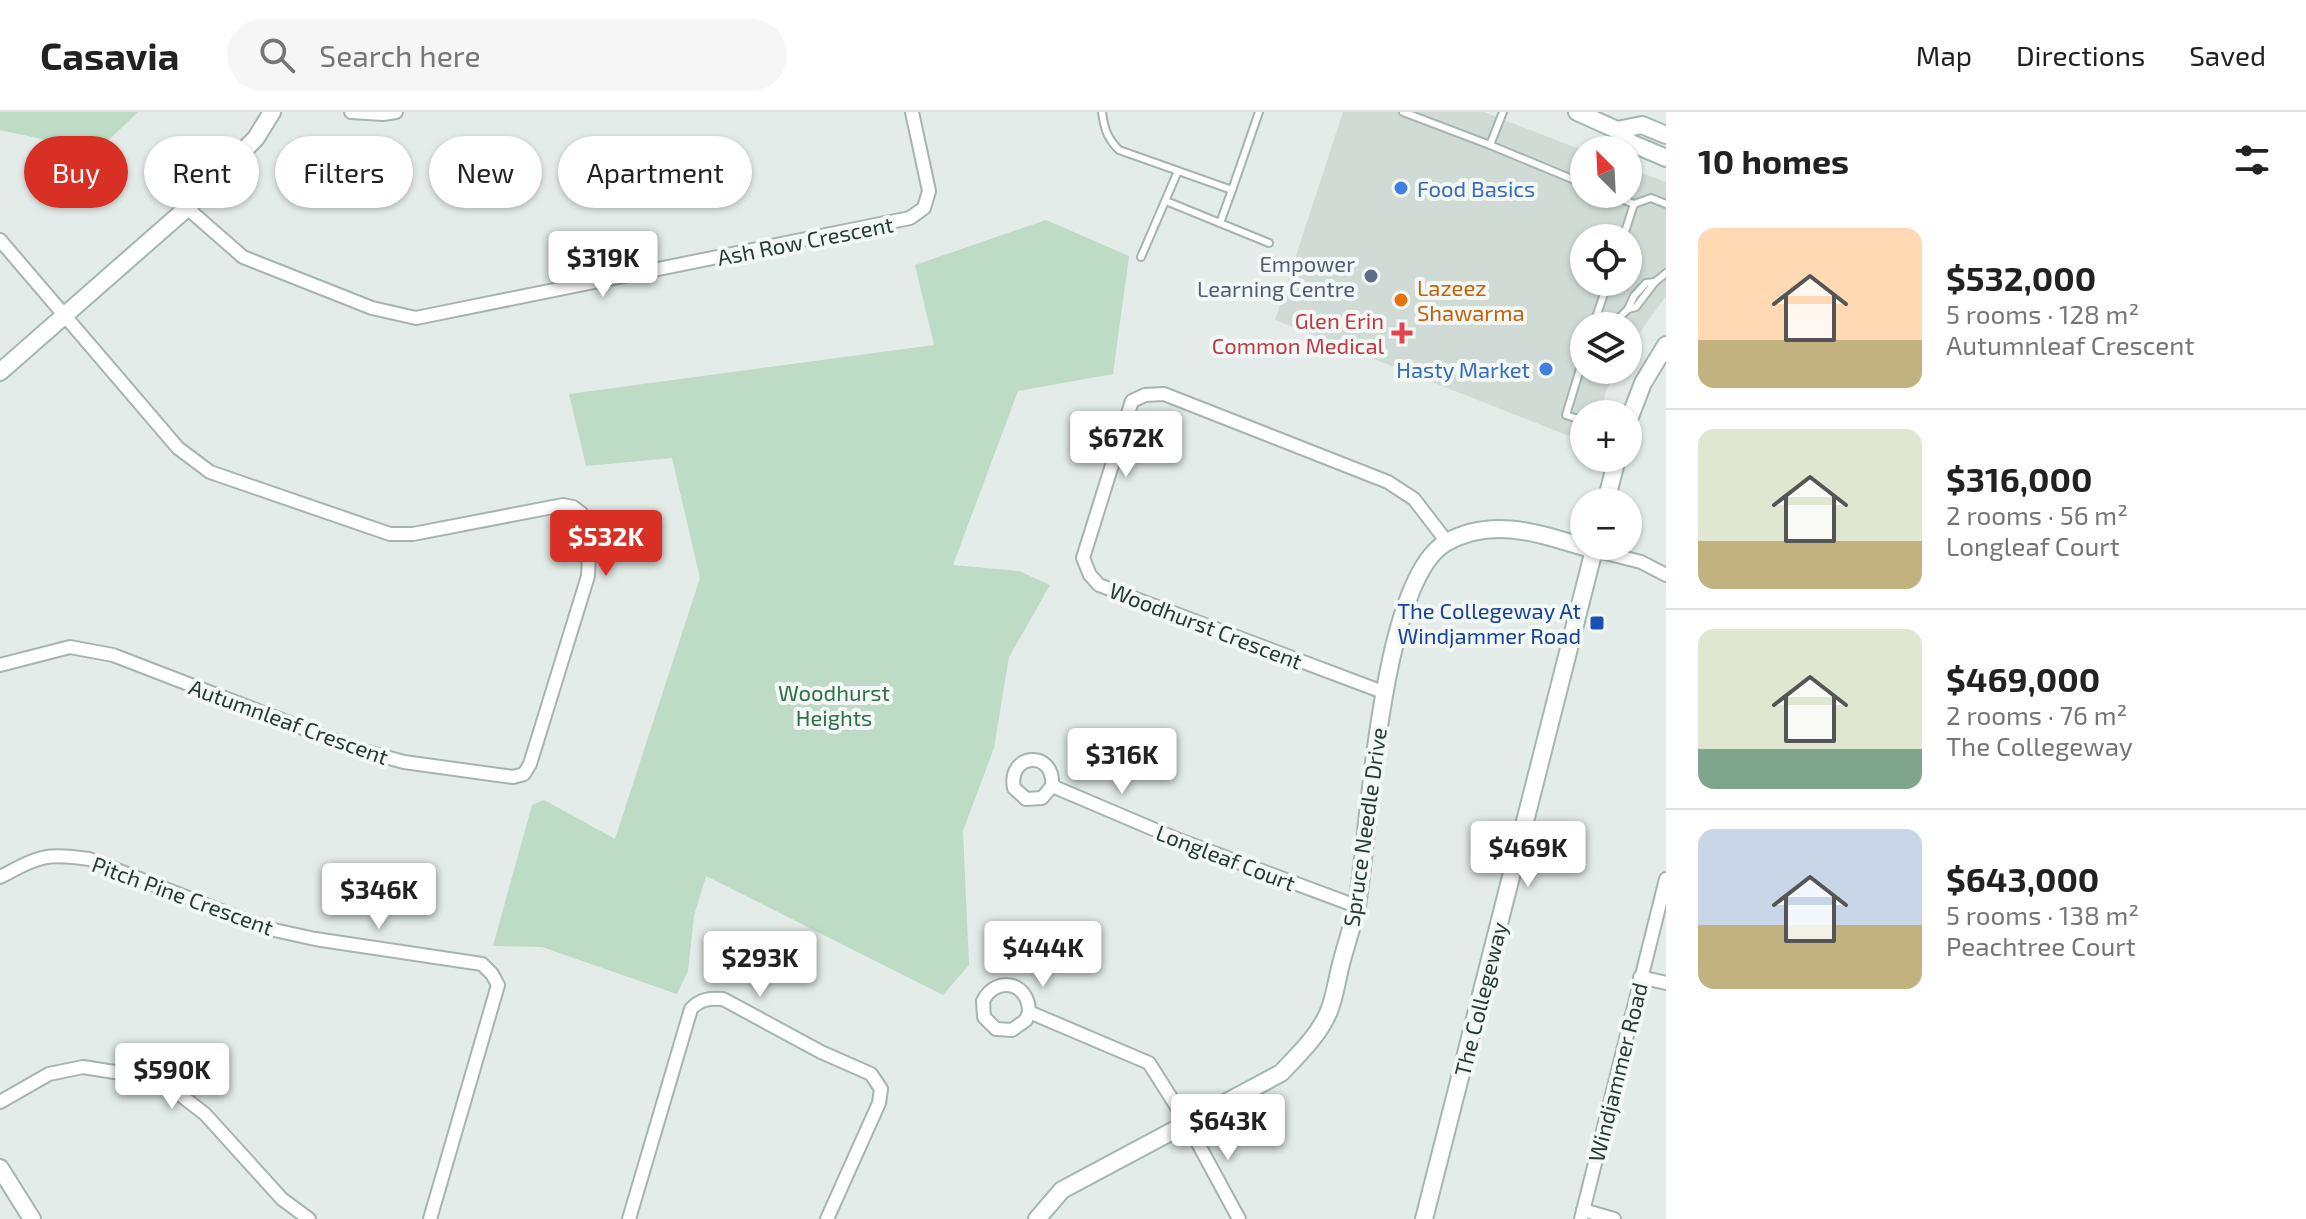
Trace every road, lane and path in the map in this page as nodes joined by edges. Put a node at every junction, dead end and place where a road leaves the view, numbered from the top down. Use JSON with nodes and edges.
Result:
{"nodes":[{"id":1,"x":272,"y":112,"type":"edge"},
{"id":2,"x":351,"y":112,"type":"edge"},
{"id":3,"x":396,"y":112,"type":"edge"},
{"id":4,"x":912,"y":112,"type":"edge"},
{"id":5,"x":1102,"y":112,"type":"edge"},
{"id":6,"x":1259,"y":112,"type":"edge"},
{"id":7,"x":1403,"y":112,"type":"edge"},
{"id":8,"x":1503,"y":112,"type":"edge"},
{"id":9,"x":1577,"y":112,"type":"edge"},
{"id":10,"x":1617,"y":130,"type":"junction"},
{"id":11,"x":1666,"y":135,"type":"edge"},
{"id":12,"x":257,"y":136,"type":"edge"},
{"id":13,"x":1490,"y":145,"type":"junction"},
{"id":14,"x":1666,"y":158,"type":"edge"},
{"id":15,"x":1178,"y":171,"type":"junction"},
{"id":16,"x":1570,"y":178,"type":"edge"},
{"id":17,"x":1232,"y":190,"type":"junction"},
{"id":18,"x":1166,"y":201,"type":"junction"},
{"id":19,"x":1642,"y":201,"type":"edge"},
{"id":20,"x":1666,"y":204,"type":"edge"},
{"id":21,"x":187,"y":208,"type":"joint"},
{"id":22,"x":1220,"y":223,"type":"junction"},
{"id":23,"x":0,"y":240,"type":"edge"},
{"id":24,"x":1269,"y":243,"type":"dead end"},
{"id":25,"x":1141,"y":257,"type":"dead end"},
{"id":26,"x":1666,"y":273,"type":"edge"},
{"id":27,"x":1625,"y":312,"type":"edge"},
{"id":28,"x":66,"y":316,"type":"junction"},
{"id":29,"x":1666,"y":346,"type":"edge"},
{"id":30,"x":0,"y":372,"type":"edge"},
{"id":31,"x":1636,"y":400,"type":"edge"},
{"id":32,"x":1447,"y":542,"type":"junction"},
{"id":33,"x":1570,"y":542,"type":"edge"},
{"id":34,"x":1591,"y":560,"type":"edge"},
{"id":35,"x":1634,"y":560,"type":"edge"},
{"id":36,"x":1666,"y":575,"type":"edge"},
{"id":37,"x":0,"y":665,"type":"edge"},
{"id":38,"x":1383,"y":692,"type":"junction"},
{"id":39,"x":1052,"y":786,"type":"dead end"},
{"id":40,"x":0,"y":877,"type":"edge"},
{"id":41,"x":1666,"y":879,"type":"edge"},
{"id":42,"x":1356,"y":906,"type":"junction"},
{"id":43,"x":1640,"y":977,"type":"junction"},
{"id":44,"x":1666,"y":983,"type":"edge"},
{"id":45,"x":1029,"y":1012,"type":"dead end"},
{"id":46,"x":0,"y":1102,"type":"edge"},
{"id":47,"x":1187,"y":1123,"type":"junction"},
{"id":48,"x":0,"y":1168,"type":"edge"},
{"id":49,"x":1582,"y":1214,"type":"edge"},
{"id":50,"x":32,"y":1219,"type":"edge"},
{"id":51,"x":309,"y":1219,"type":"edge"},
{"id":52,"x":430,"y":1219,"type":"edge"},
{"id":53,"x":629,"y":1219,"type":"edge"},
{"id":54,"x":827,"y":1219,"type":"edge"},
{"id":55,"x":1037,"y":1219,"type":"edge"},
{"id":56,"x":1239,"y":1219,"type":"edge"},
{"id":57,"x":1424,"y":1219,"type":"edge"},
{"id":58,"x":1614,"y":1219,"type":"edge"}],
"edges":[{"from":1,"to":12,"type":"street"},
{"from":2,"to":3,"type":"street"},
{"from":4,"to":21,"type":"street","name":"Ash Row Crescent"},
{"from":5,"to":15,"type":"lane"},
{"from":6,"to":17,"type":"lane"},
{"from":7,"to":13,"type":"lane"},
{"from":8,"to":13,"type":"lane"},
{"from":9,"to":10,"type":"street"},
{"from":10,"to":11,"type":"street"},
{"from":10,"to":14,"type":"street"},
{"from":13,"to":16,"type":"lane"},
{"from":15,"to":17,"type":"lane"},
{"from":15,"to":18,"type":"lane"},
{"from":17,"to":22,"type":"lane"},
{"from":18,"to":22,"type":"lane"},
{"from":18,"to":25,"type":"lane"},
{"from":19,"to":20,"type":"lane"},
{"from":21,"to":28,"type":"street"},
{"from":22,"to":24,"type":"lane"},
{"from":23,"to":28,"type":"street","name":"Autumnleaf Crescent"},
{"from":26,"to":27,"type":"lane"},
{"from":28,"to":30,"type":"street"},
{"from":28,"to":37,"type":"street","name":"Autumnleaf Crescent"},
{"from":29,"to":31,"type":"street"},
{"from":32,"to":33,"type":"street","name":"Spruce Needle Drive"},
{"from":32,"to":38,"type":"street","name":"Spruce Needle Drive"},
{"from":32,"to":38,"type":"street","name":"Woodhurst Crescent"},
{"from":34,"to":57,"type":"street","name":"The Collegeway"},
{"from":35,"to":36,"type":"street"},
{"from":38,"to":42,"type":"street","name":"Spruce Needle Drive"},
{"from":39,"to":42,"type":"street","name":"Longleaf Court"},
{"from":40,"to":52,"type":"street","name":"Pitch Pine Crescent"},
{"from":41,"to":43,"type":"street","name":"Windjammer Road"},
{"from":42,"to":47,"type":"street","name":"Spruce Needle Drive"},
{"from":43,"to":44,"type":"street"},
{"from":43,"to":49,"type":"street","name":"Windjammer Road"},
{"from":45,"to":47,"type":"street"},
{"from":46,"to":51,"type":"street"},
{"from":47,"to":55,"type":"street","name":"Spruce Needle Drive"},
{"from":47,"to":56,"type":"street"},
{"from":48,"to":50,"type":"street"},
{"from":49,"to":58,"type":"street"},
{"from":53,"to":54,"type":"street"}]}
